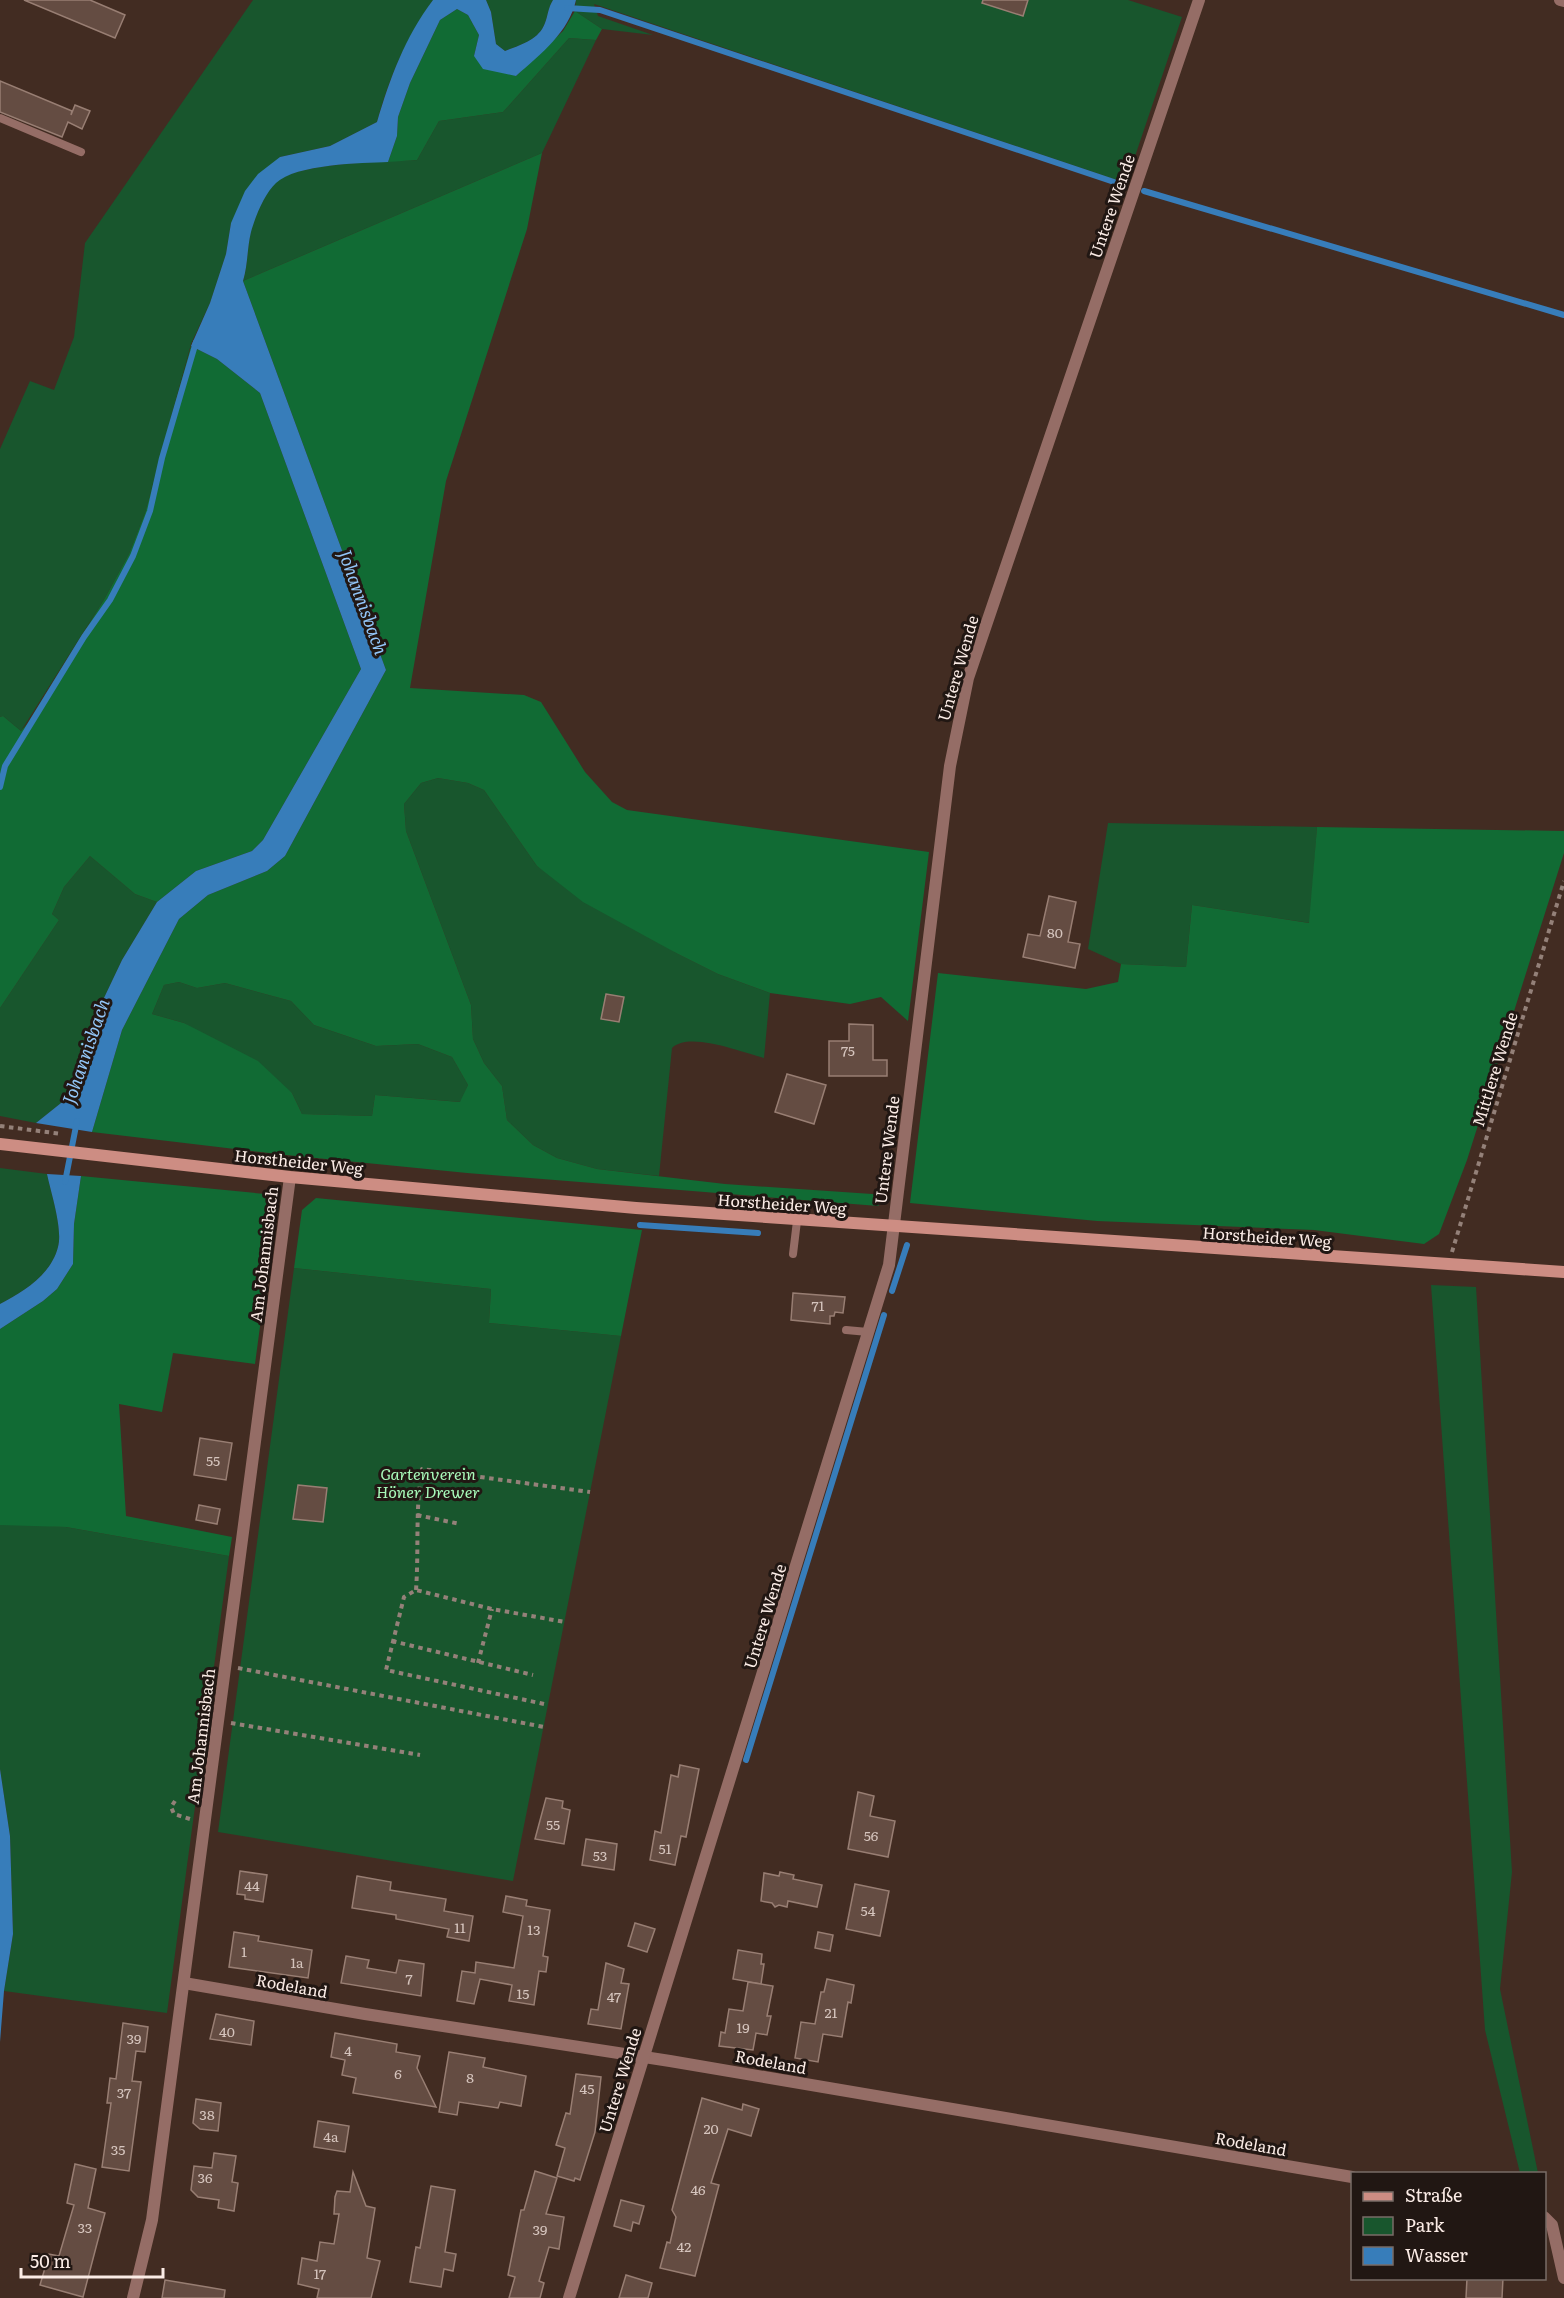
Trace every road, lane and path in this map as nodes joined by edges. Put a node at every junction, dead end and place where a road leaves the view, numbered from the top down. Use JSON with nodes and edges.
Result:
{"nodes":[{"id":1,"x":1199,"y":0,"type":"edge"},
{"id":2,"x":0,"y":118,"type":"edge"},
{"id":3,"x":81,"y":152,"type":"dead end"},
{"id":4,"x":1564,"y":881,"type":"edge"},
{"id":5,"x":0,"y":1126,"type":"edge"},
{"id":6,"x":33,"y":1129,"type":"dead end"},
{"id":7,"x":0,"y":1144,"type":"edge"},
{"id":8,"x":290,"y":1177,"type":"junction"},
{"id":9,"x":797,"y":1221,"type":"junction"},
{"id":10,"x":894,"y":1228,"type":"junction"},
{"id":11,"x":793,"y":1254,"type":"dead end"},
{"id":12,"x":1451,"y":1265,"type":"junction"},
{"id":13,"x":1564,"y":1272,"type":"edge"},
{"id":14,"x":846,"y":1330,"type":"dead end"},
{"id":15,"x":868,"y":1332,"type":"junction"},
{"id":16,"x":591,"y":1492,"type":"dead end"},
{"id":17,"x":417,"y":1515,"type":"junction"},
{"id":18,"x":460,"y":1524,"type":"dead end"},
{"id":19,"x":416,"y":1590,"type":"junction"},
{"id":20,"x":492,"y":1609,"type":"junction"},
{"id":21,"x":565,"y":1622,"type":"dead end"},
{"id":22,"x":392,"y":1641,"type":"junction"},
{"id":23,"x":478,"y":1663,"type":"junction"},
{"id":24,"x":225,"y":1666,"type":"junction"},
{"id":25,"x":533,"y":1676,"type":"dead end"},
{"id":26,"x":544,"y":1704,"type":"dead end"},
{"id":27,"x":218,"y":1721,"type":"junction"},
{"id":28,"x":544,"y":1727,"type":"dead end"},
{"id":29,"x":420,"y":1755,"type":"dead end"},
{"id":30,"x":175,"y":1801,"type":"dead end"},
{"id":31,"x":187,"y":1818,"type":"dead end"},
{"id":32,"x":184,"y":1983,"type":"junction"},
{"id":33,"x":643,"y":2058,"type":"junction"},
{"id":34,"x":1351,"y":2177,"type":"edge"},
{"id":35,"x":1546,"y":2218,"type":"edge"},
{"id":36,"x":1564,"y":2278,"type":"edge"},
{"id":37,"x":133,"y":2298,"type":"edge"},
{"id":38,"x":568,"y":2298,"type":"edge"}],
"edges":[{"from":1,"to":10,"type":"street","name":"Untere Wende"},
{"from":2,"to":3,"type":"lane"},
{"from":4,"to":12,"type":"path","name":"Mittlere Wende"},
{"from":5,"to":6,"type":"path"},
{"from":7,"to":8,"type":"street","name":"Horstheider Weg"},
{"from":8,"to":9,"type":"street","name":"Horstheider Weg"},
{"from":8,"to":24,"type":"street","name":"Am Johannisbach"},
{"from":9,"to":10,"type":"street","name":"Horstheider Weg"},
{"from":9,"to":11,"type":"lane"},
{"from":10,"to":12,"type":"street","name":"Horstheider Weg"},
{"from":10,"to":15,"type":"street","name":"Untere Wende"},
{"from":12,"to":13,"type":"street","name":"Horstheider Weg"},
{"from":14,"to":15,"type":"lane"},
{"from":15,"to":33,"type":"street","name":"Untere Wende"},
{"from":16,"to":17,"type":"path"},
{"from":17,"to":18,"type":"path"},
{"from":17,"to":19,"type":"path"},
{"from":19,"to":20,"type":"path"},
{"from":19,"to":22,"type":"path"},
{"from":20,"to":21,"type":"path"},
{"from":20,"to":23,"type":"path"},
{"from":22,"to":23,"type":"path"},
{"from":22,"to":26,"type":"path"},
{"from":23,"to":25,"type":"path"},
{"from":24,"to":27,"type":"street","name":"Am Johannisbach"},
{"from":24,"to":28,"type":"path"},
{"from":27,"to":29,"type":"path"},
{"from":27,"to":32,"type":"street","name":"Am Johannisbach"},
{"from":30,"to":31,"type":"path"},
{"from":32,"to":33,"type":"street","name":"Rodeland"},
{"from":32,"to":37,"type":"street","name":"Am Johannisbach"},
{"from":33,"to":34,"type":"street","name":"Rodeland"},
{"from":33,"to":38,"type":"street","name":"Untere Wende"},
{"from":35,"to":36,"type":"street"}]}
